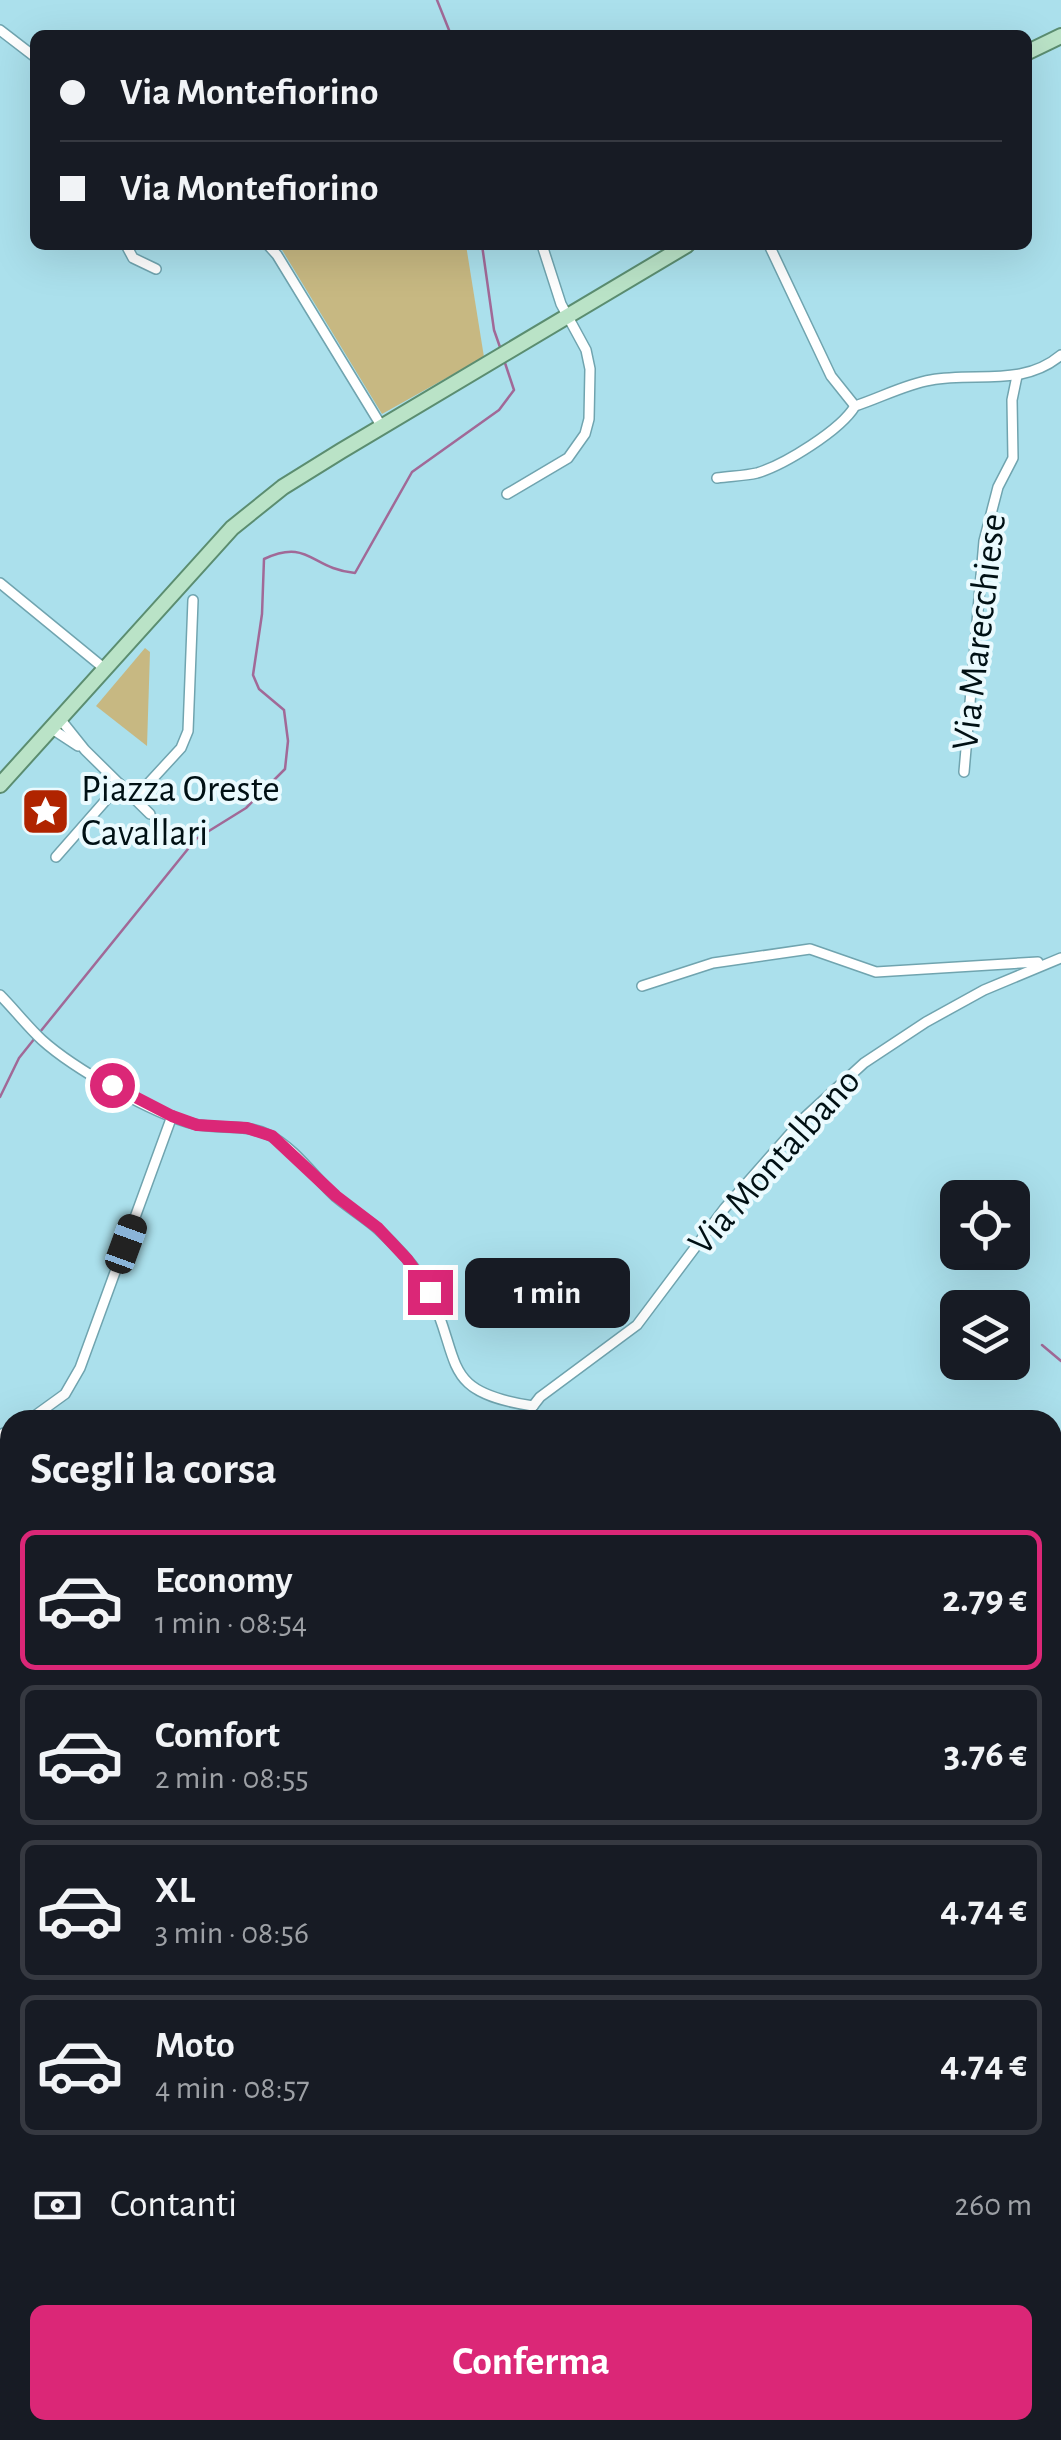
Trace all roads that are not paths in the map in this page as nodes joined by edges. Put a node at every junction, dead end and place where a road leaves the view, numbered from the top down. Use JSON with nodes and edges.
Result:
{"nodes":[{"id":1,"x":0,"y":30,"type":"edge"},
{"id":2,"x":1059,"y":41,"type":"edge"},
{"id":3,"x":1032,"y":51,"type":"edge"},
{"id":4,"x":30,"y":53,"type":"edge"},
{"id":5,"x":129,"y":250,"type":"edge"},
{"id":6,"x":272,"y":250,"type":"edge"},
{"id":7,"x":544,"y":250,"type":"edge"},
{"id":8,"x":679,"y":250,"type":"edge"},
{"id":9,"x":771,"y":250,"type":"edge"},
{"id":10,"x":156,"y":269,"type":"dead end"},
{"id":11,"x":568,"y":316,"type":"junction"},
{"id":12,"x":1061,"y":354,"type":"edge"},
{"id":13,"x":1017,"y":376,"type":"junction"},
{"id":14,"x":856,"y":406,"type":"junction"},
{"id":15,"x":382,"y":427,"type":"junction"},
{"id":16,"x":717,"y":478,"type":"dead end"},
{"id":17,"x":508,"y":494,"type":"dead end"},
{"id":18,"x":0,"y":583,"type":"edge"},
{"id":19,"x":193,"y":600,"type":"dead end"},
{"id":20,"x":105,"y":669,"type":"junction"},
{"id":21,"x":56,"y":724,"type":"junction"},
{"id":22,"x":964,"y":772,"type":"dead end"},
{"id":23,"x":120,"y":784,"type":"junction"},
{"id":24,"x":0,"y":785,"type":"edge"},
{"id":25,"x":134,"y":799,"type":"junction"},
{"id":26,"x":150,"y":814,"type":"dead end"},
{"id":27,"x":56,"y":857,"type":"dead end"},
{"id":28,"x":1056,"y":959,"type":"edge"},
{"id":29,"x":642,"y":986,"type":"dead end"},
{"id":30,"x":0,"y":995,"type":"edge"},
{"id":31,"x":172,"y":1116,"type":"junction"},
{"id":32,"x":533,"y":1406,"type":"junction"},
{"id":33,"x":43,"y":1410,"type":"edge"},
{"id":34,"x":534,"y":1410,"type":"edge"}],
"edges":[{"from":1,"to":4,"type":"street"},
{"from":2,"to":3,"type":"main road"},
{"from":5,"to":10,"type":"street"},
{"from":6,"to":15,"type":"street"},
{"from":7,"to":11,"type":"street"},
{"from":8,"to":11,"type":"main road"},
{"from":9,"to":14,"type":"street"},
{"from":11,"to":15,"type":"main road"},
{"from":11,"to":17,"type":"street"},
{"from":12,"to":13,"type":"street"},
{"from":13,"to":14,"type":"street"},
{"from":13,"to":22,"type":"street","name":"Via Marecchiese"},
{"from":14,"to":16,"type":"street"},
{"from":15,"to":20,"type":"main road"},
{"from":18,"to":20,"type":"street"},
{"from":19,"to":25,"type":"street"},
{"from":20,"to":21,"type":"main road"},
{"from":21,"to":23,"type":"street"},
{"from":21,"to":24,"type":"main road"},
{"from":23,"to":25,"type":"street"},
{"from":23,"to":27,"type":"street"},
{"from":25,"to":26,"type":"street"},
{"from":28,"to":29,"type":"street","name":"Via Montalbano"},
{"from":28,"to":32,"type":"street","name":"Via Montalbano"},
{"from":30,"to":31,"type":"street"},
{"from":31,"to":32,"type":"street"},
{"from":31,"to":33,"type":"street"},
{"from":32,"to":34,"type":"street"}]}
